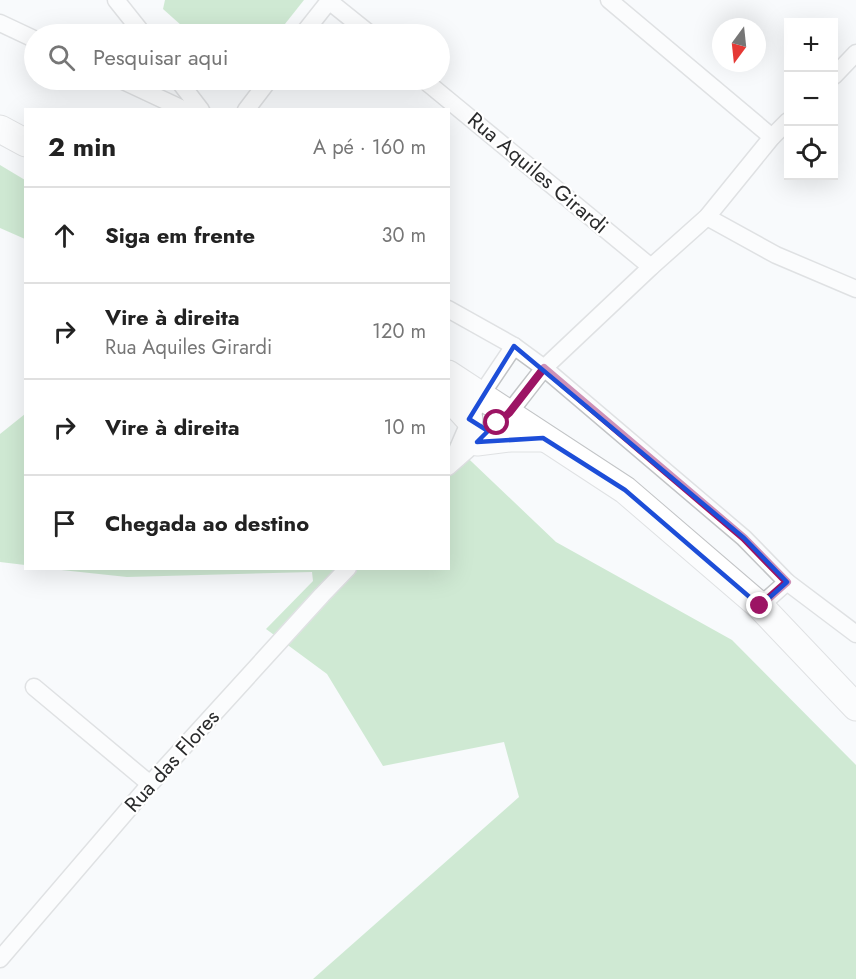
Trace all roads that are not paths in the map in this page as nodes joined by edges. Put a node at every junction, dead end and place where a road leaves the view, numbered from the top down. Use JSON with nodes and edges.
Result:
{"nodes":[{"id":1,"x":116,"y":0,"type":"edge"},
{"id":2,"x":609,"y":0,"type":"edge"},
{"id":3,"x":0,"y":23,"type":"edge"},
{"id":4,"x":135,"y":24,"type":"edge"},
{"id":5,"x":311,"y":24,"type":"edge"},
{"id":6,"x":358,"y":24,"type":"edge"},
{"id":7,"x":24,"y":34,"type":"edge"},
{"id":8,"x":856,"y":53,"type":"edge"},
{"id":9,"x":838,"y":72,"type":"edge"},
{"id":10,"x":142,"y":90,"type":"edge"},
{"id":11,"x":186,"y":90,"type":"edge"},
{"id":12,"x":261,"y":90,"type":"edge"},
{"id":13,"x":436,"y":90,"type":"edge"},
{"id":14,"x":181,"y":108,"type":"edge"},
{"id":15,"x":199,"y":108,"type":"edge"},
{"id":16,"x":248,"y":108,"type":"edge"},
{"id":17,"x":784,"y":126,"type":"edge"},
{"id":18,"x":0,"y":129,"type":"edge"},
{"id":19,"x":772,"y":137,"type":"junction"},
{"id":20,"x":24,"y":142,"type":"edge"},
{"id":21,"x":707,"y":218,"type":"junction"},
{"id":22,"x":651,"y":267,"type":"junction"},
{"id":23,"x":856,"y":289,"type":"edge"},
{"id":24,"x":450,"y":310,"type":"edge"},
{"id":25,"x":514,"y":346,"type":"junction"},
{"id":26,"x":544,"y":368,"type":"junction"},
{"id":27,"x":450,"y":375,"type":"edge"},
{"id":28,"x":481,"y":394,"type":"junction"},
{"id":29,"x":450,"y":398,"type":"edge"},
{"id":30,"x":509,"y":413,"type":"junction"},
{"id":31,"x":478,"y":431,"type":"junction"},
{"id":32,"x":543,"y":438,"type":"junction"},
{"id":33,"x":450,"y":466,"type":"edge"},
{"id":34,"x":346,"y":570,"type":"edge"},
{"id":35,"x":787,"y":582,"type":"junction"},
{"id":36,"x":760,"y":606,"type":"junction"},
{"id":37,"x":856,"y":634,"type":"edge"},
{"id":38,"x":34,"y":687,"type":"dead end"},
{"id":39,"x":856,"y":707,"type":"edge"},
{"id":40,"x":150,"y":784,"type":"junction"},
{"id":41,"x":0,"y":959,"type":"edge"}],
"edges":[{"from":1,"to":4,"type":"street"},
{"from":2,"to":19,"type":"street"},
{"from":3,"to":7,"type":"street"},
{"from":5,"to":6,"type":"street"},
{"from":8,"to":9,"type":"street"},
{"from":10,"to":14,"type":"street"},
{"from":11,"to":15,"type":"street"},
{"from":12,"to":16,"type":"street"},
{"from":13,"to":22,"type":"street","name":"Rua Aquiles Girardi"},
{"from":17,"to":19,"type":"street"},
{"from":18,"to":20,"type":"highway"},
{"from":19,"to":21,"type":"street"},
{"from":21,"to":22,"type":"street"},
{"from":21,"to":23,"type":"street"},
{"from":22,"to":26,"type":"street"},
{"from":24,"to":25,"type":"street"},
{"from":25,"to":26,"type":"street"},
{"from":25,"to":28,"type":"street"},
{"from":26,"to":30,"type":"street"},
{"from":26,"to":35,"type":"street"},
{"from":27,"to":28,"type":"highway"},
{"from":28,"to":30,"type":"highway"},
{"from":28,"to":31,"type":"street"},
{"from":29,"to":31,"type":"highway"},
{"from":30,"to":31,"type":"street"},
{"from":30,"to":32,"type":"highway"},
{"from":31,"to":32,"type":"highway"},
{"from":31,"to":33,"type":"street"},
{"from":31,"to":33,"type":"street"},
{"from":32,"to":36,"type":"highway"},
{"from":34,"to":40,"type":"street","name":"Rua das Flores"},
{"from":35,"to":36,"type":"street"},
{"from":35,"to":37,"type":"street"},
{"from":36,"to":39,"type":"highway"},
{"from":38,"to":40,"type":"street"},
{"from":40,"to":41,"type":"street","name":"Rua das Flores"}]}
